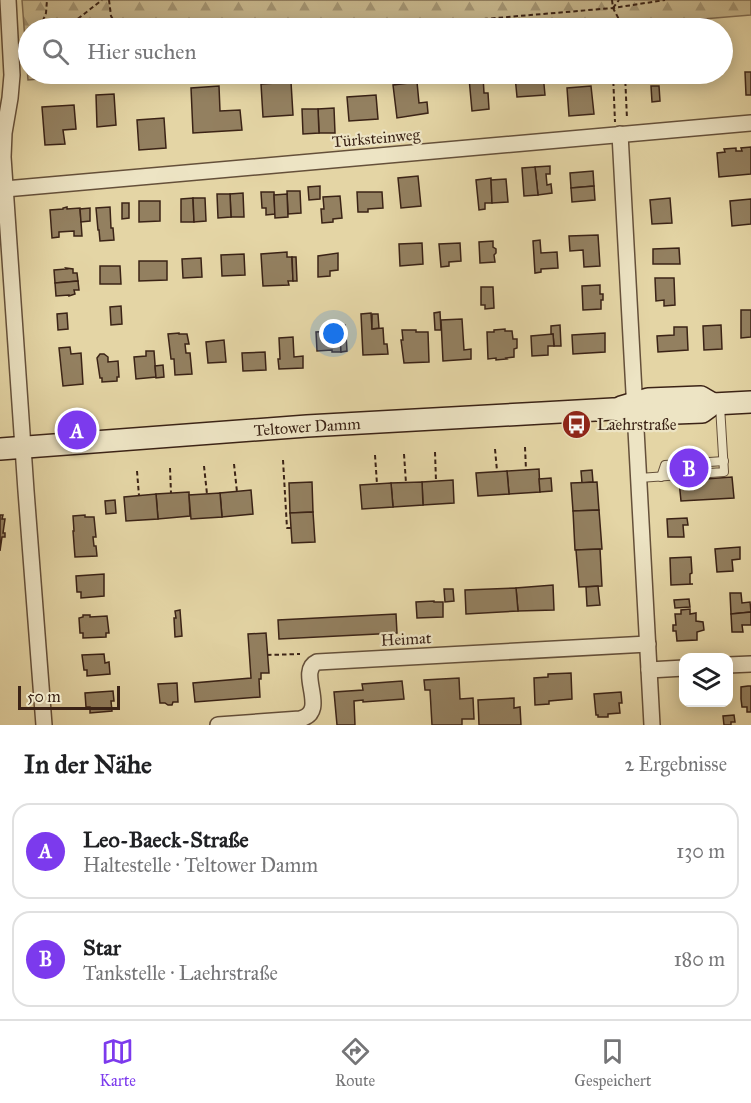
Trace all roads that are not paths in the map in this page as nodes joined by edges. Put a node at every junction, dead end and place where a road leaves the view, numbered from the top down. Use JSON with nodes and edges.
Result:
{"nodes":[{"id":1,"x":8,"y":0,"type":"edge"},
{"id":2,"x":751,"y":123,"type":"edge"},
{"id":3,"x":621,"y":127,"type":"junction"},
{"id":4,"x":2,"y":133,"type":"edge"},
{"id":5,"x":1,"y":157,"type":"edge"},
{"id":6,"x":5,"y":189,"type":"junction"},
{"id":7,"x":751,"y":402,"type":"edge"},
{"id":8,"x":716,"y":404,"type":"junction"},
{"id":9,"x":628,"y":408,"type":"junction"},
{"id":10,"x":23,"y":447,"type":"junction"},
{"id":11,"x":0,"y":449,"type":"edge"},
{"id":12,"x":639,"y":478,"type":"junction"},
{"id":13,"x":648,"y":644,"type":"junction"},
{"id":14,"x":751,"y":664,"type":"edge"},
{"id":15,"x":733,"y":665,"type":"edge"},
{"id":16,"x":679,"y":668,"type":"edge"},
{"id":17,"x":649,"y":670,"type":"junction"},
{"id":18,"x":44,"y":725,"type":"edge"},
{"id":19,"x":218,"y":725,"type":"edge"},
{"id":20,"x":652,"y":725,"type":"edge"}],
"edges":[{"from":1,"to":4,"type":"street"},
{"from":2,"to":3,"type":"street","name":"Türksteinweg"},
{"from":3,"to":6,"type":"street","name":"Türksteinweg"},
{"from":3,"to":9,"type":"street"},
{"from":4,"to":5,"type":"street"},
{"from":5,"to":6,"type":"street"},
{"from":6,"to":10,"type":"street"},
{"from":7,"to":8,"type":"main road","name":"Teltower Damm"},
{"from":8,"to":9,"type":"main road","name":"Teltower Damm"},
{"from":8,"to":12,"type":"lane"},
{"from":9,"to":10,"type":"main road","name":"Teltower Damm"},
{"from":9,"to":12,"type":"street"},
{"from":10,"to":11,"type":"main road","name":"Teltower Damm"},
{"from":10,"to":18,"type":"street"},
{"from":12,"to":13,"type":"street"},
{"from":13,"to":17,"type":"street"},
{"from":13,"to":19,"type":"street","name":"Heimat"},
{"from":14,"to":15,"type":"street"},
{"from":16,"to":17,"type":"street"},
{"from":17,"to":20,"type":"street"}]}
